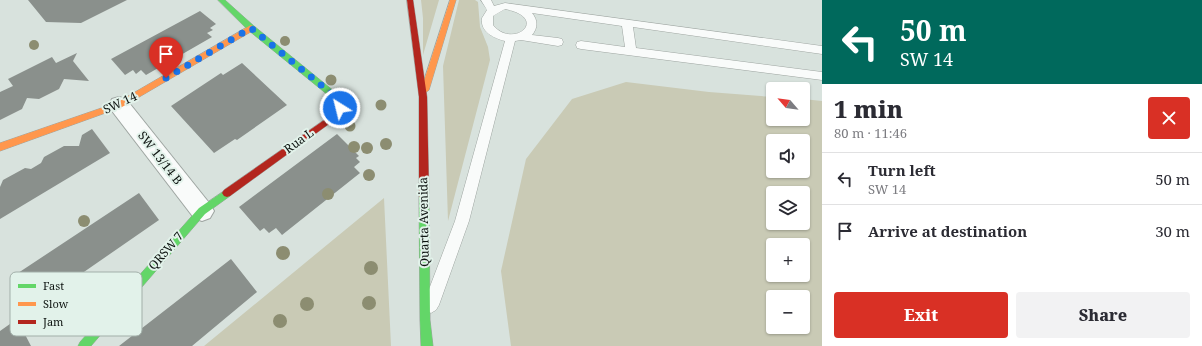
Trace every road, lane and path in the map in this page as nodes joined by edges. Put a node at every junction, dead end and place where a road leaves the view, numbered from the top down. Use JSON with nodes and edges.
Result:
{"nodes":[{"id":1,"x":221,"y":0,"type":"edge"},
{"id":2,"x":410,"y":0,"type":"edge"},
{"id":3,"x":453,"y":0,"type":"edge"},
{"id":4,"x":486,"y":0,"type":"edge"},
{"id":5,"x":519,"y":8,"type":"junction"},
{"id":6,"x":492,"y":10,"type":"junction"},
{"id":7,"x":627,"y":24,"type":"junction"},
{"id":8,"x":251,"y":28,"type":"junction"},
{"id":9,"x":516,"y":37,"type":"junction"},
{"id":10,"x":558,"y":42,"type":"dead end"},
{"id":11,"x":581,"y":44,"type":"dead end"},
{"id":12,"x":822,"y":50,"type":"edge"},
{"id":13,"x":631,"y":52,"type":"junction"},
{"id":14,"x":822,"y":76,"type":"edge"},
{"id":15,"x":423,"y":97,"type":"junction"},
{"id":16,"x":119,"y":106,"type":"junction"},
{"id":17,"x":0,"y":147,"type":"edge"},
{"id":18,"x":202,"y":211,"type":"junction"},
{"id":19,"x":142,"y":280,"type":"edge"},
{"id":20,"x":426,"y":320,"type":"junction"},
{"id":21,"x":93,"y":336,"type":"edge"},
{"id":22,"x":84,"y":346,"type":"edge"},
{"id":23,"x":427,"y":346,"type":"edge"}],
"edges":[{"from":1,"to":8,"type":"street","name":"Rua L"},
{"from":2,"to":15,"type":"street","name":"Quarta Avenida"},
{"from":3,"to":15,"type":"street","name":"Quarta Avenida"},
{"from":4,"to":6,"type":"lane"},
{"from":5,"to":6,"type":"lane"},
{"from":5,"to":7,"type":"lane"},
{"from":5,"to":9,"type":"lane"},
{"from":6,"to":9,"type":"lane"},
{"from":7,"to":12,"type":"lane"},
{"from":7,"to":13,"type":"lane"},
{"from":8,"to":16,"type":"street","name":"SW 14"},
{"from":8,"to":18,"type":"street","name":"Rua L"},
{"from":9,"to":10,"type":"lane"},
{"from":9,"to":20,"type":"lane"},
{"from":11,"to":13,"type":"lane"},
{"from":13,"to":14,"type":"lane"},
{"from":15,"to":20,"type":"street","name":"Quarta Avenida"},
{"from":16,"to":17,"type":"street","name":"SW 14"},
{"from":16,"to":18,"type":"street","name":"SW 13/14 B"},
{"from":18,"to":19,"type":"street","name":"QRSW 7"},
{"from":20,"to":23,"type":"street","name":"Quarta Avenida"},
{"from":21,"to":22,"type":"street","name":"QRSW 7"}]}
